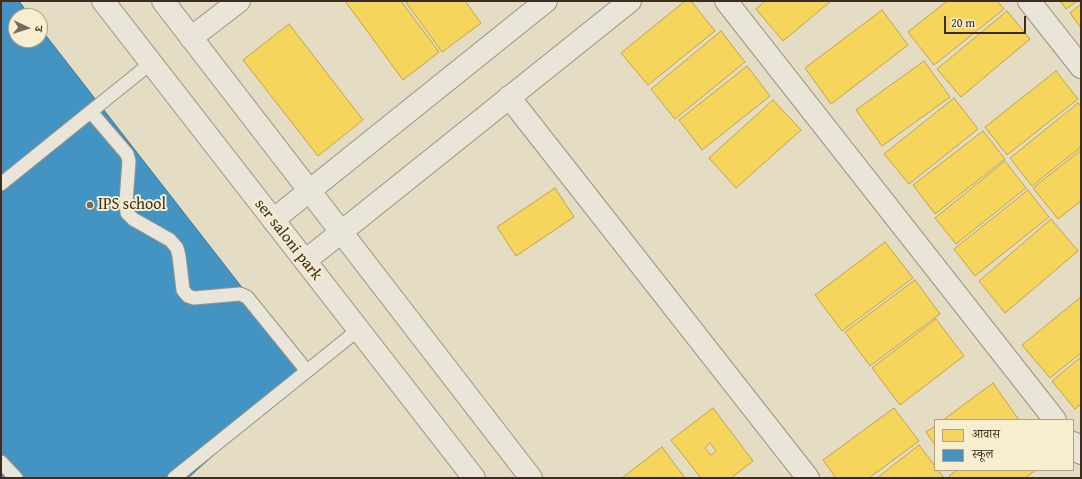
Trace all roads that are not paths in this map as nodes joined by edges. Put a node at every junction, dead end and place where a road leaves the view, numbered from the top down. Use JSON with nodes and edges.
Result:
{"nodes":[{"id":1,"x":103,"y":1,"type":"edge"},
{"id":2,"x":162,"y":1,"type":"edge"},
{"id":3,"x":238,"y":1,"type":"edge"},
{"id":4,"x":546,"y":1,"type":"edge"},
{"id":5,"x":630,"y":1,"type":"edge"},
{"id":6,"x":726,"y":1,"type":"edge"},
{"id":7,"x":1029,"y":1,"type":"edge"},
{"id":8,"x":191,"y":38,"type":"junction"},
{"id":9,"x":151,"y":63,"type":"junction"},
{"id":10,"x":1081,"y":67,"type":"edge"},
{"id":11,"x":509,"y":97,"type":"junction"},
{"id":12,"x":91,"y":112,"type":"junction"},
{"id":13,"x":1,"y":184,"type":"edge"},
{"id":14,"x":309,"y":191,"type":"junction"},
{"id":15,"x":273,"y":220,"type":"junction"},
{"id":16,"x":341,"y":232,"type":"junction"},
{"id":17,"x":305,"y":261,"type":"junction"},
{"id":18,"x":358,"y":330,"type":"junction"},
{"id":19,"x":307,"y":371,"type":"junction"},
{"id":20,"x":1054,"y":419,"type":"edge"},
{"id":21,"x":1074,"y":444,"type":"edge"},
{"id":22,"x":1081,"y":453,"type":"edge"},
{"id":23,"x":1,"y":462,"type":"edge"},
{"id":24,"x":16,"y":478,"type":"edge"},
{"id":25,"x":174,"y":478,"type":"edge"},
{"id":26,"x":474,"y":478,"type":"edge"},
{"id":27,"x":531,"y":478,"type":"edge"},
{"id":28,"x":808,"y":478,"type":"edge"}],
"edges":[{"from":1,"to":9,"type":"street","name":"ser saloni park"},
{"from":2,"to":8,"type":"street"},
{"from":3,"to":8,"type":"street"},
{"from":4,"to":14,"type":"street"},
{"from":5,"to":11,"type":"street"},
{"from":6,"to":20,"type":"street"},
{"from":7,"to":10,"type":"street"},
{"from":8,"to":14,"type":"street"},
{"from":9,"to":12,"type":"lane"},
{"from":9,"to":15,"type":"street","name":"ser saloni park"},
{"from":11,"to":16,"type":"street"},
{"from":11,"to":28,"type":"street"},
{"from":12,"to":13,"type":"lane"},
{"from":12,"to":19,"type":"lane"},
{"from":14,"to":15,"type":"street"},
{"from":14,"to":16,"type":"street"},
{"from":15,"to":17,"type":"street","name":"ser saloni park"},
{"from":16,"to":17,"type":"street"},
{"from":16,"to":27,"type":"street"},
{"from":17,"to":18,"type":"street","name":"ser saloni park"},
{"from":18,"to":19,"type":"lane"},
{"from":18,"to":26,"type":"street","name":"ser saloni park"},
{"from":19,"to":25,"type":"lane"},
{"from":21,"to":22,"type":"street"},
{"from":23,"to":24,"type":"lane"}]}
